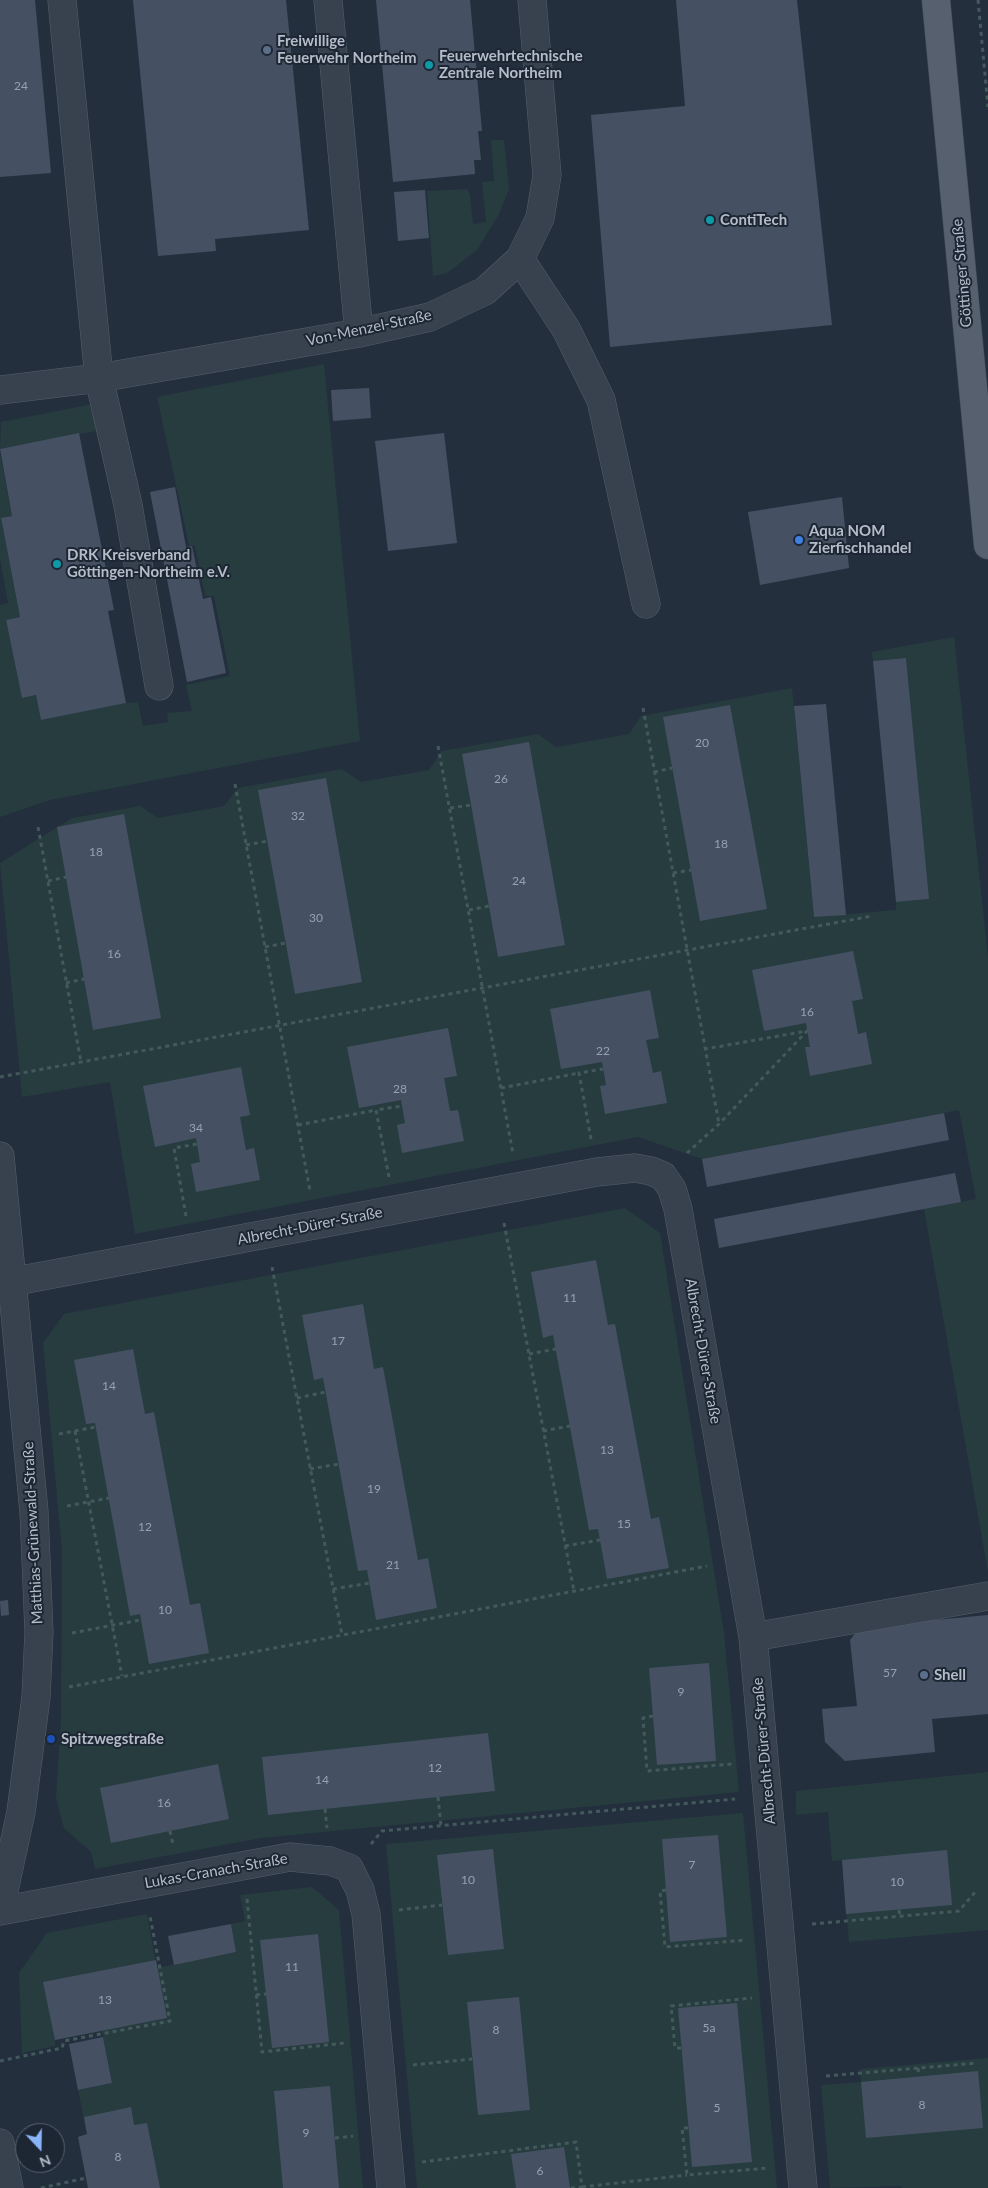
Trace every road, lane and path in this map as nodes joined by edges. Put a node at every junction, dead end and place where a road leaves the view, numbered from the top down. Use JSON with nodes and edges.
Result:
{"nodes":[{"id":1,"x":62,"y":0,"type":"edge"},
{"id":2,"x":328,"y":0,"type":"edge"},
{"id":3,"x":532,"y":0,"type":"edge"},
{"id":4,"x":936,"y":0,"type":"edge"},
{"id":5,"x":978,"y":0,"type":"edge"},
{"id":6,"x":988,"y":107,"type":"edge"},
{"id":7,"x":520,"y":259,"type":"junction"},
{"id":8,"x":359,"y":333,"type":"junction"},
{"id":9,"x":99,"y":378,"type":"junction"},
{"id":10,"x":0,"y":390,"type":"edge"},
{"id":11,"x":988,"y":545,"type":"edge"},
{"id":12,"x":646,"y":604,"type":"dead end"},
{"id":13,"x":159,"y":686,"type":"dead end"},
{"id":14,"x":643,"y":708,"type":"dead end"},
{"id":15,"x":438,"y":746,"type":"dead end"},
{"id":16,"x":672,"y":768,"type":"dead end"},
{"id":17,"x":654,"y":772,"type":"junction"},
{"id":18,"x":236,"y":784,"type":"dead end"},
{"id":19,"x":471,"y":805,"type":"dead end"},
{"id":20,"x":450,"y":808,"type":"junction"},
{"id":21,"x":38,"y":827,"type":"dead end"},
{"id":22,"x":268,"y":841,"type":"dead end"},
{"id":23,"x":246,"y":845,"type":"junction"},
{"id":24,"x":691,"y":870,"type":"dead end"},
{"id":25,"x":673,"y":873,"type":"junction"},
{"id":26,"x":66,"y":877,"type":"dead end"},
{"id":27,"x":48,"y":881,"type":"junction"},
{"id":28,"x":489,"y":906,"type":"dead end"},
{"id":29,"x":469,"y":910,"type":"junction"},
{"id":30,"x":872,"y":916,"type":"dead end"},
{"id":31,"x":286,"y":943,"type":"dead end"},
{"id":32,"x":265,"y":947,"type":"junction"},
{"id":33,"x":687,"y":950,"type":"junction"},
{"id":34,"x":84,"y":979,"type":"dead end"},
{"id":35,"x":66,"y":982,"type":"junction"},
{"id":36,"x":483,"y":988,"type":"junction"},
{"id":37,"x":280,"y":1026,"type":"junction"},
{"id":38,"x":705,"y":1050,"type":"junction"},
{"id":39,"x":81,"y":1062,"type":"junction"},
{"id":40,"x":603,"y":1069,"type":"dead end"},
{"id":41,"x":579,"y":1073,"type":"junction"},
{"id":42,"x":0,"y":1077,"type":"edge"},
{"id":43,"x":501,"y":1088,"type":"junction"},
{"id":44,"x":402,"y":1106,"type":"dead end"},
{"id":45,"x":376,"y":1110,"type":"junction"},
{"id":46,"x":719,"y":1124,"type":"junction"},
{"id":47,"x":298,"y":1125,"type":"junction"},
{"id":48,"x":197,"y":1144,"type":"dead end"},
{"id":49,"x":0,"y":1156,"type":"edge"},
{"id":50,"x":597,"y":1172,"type":"junction"},
{"id":51,"x":663,"y":1176,"type":"junction"},
{"id":52,"x":509,"y":1189,"type":"junction"},
{"id":53,"x":395,"y":1210,"type":"junction"},
{"id":54,"x":317,"y":1225,"type":"junction"},
{"id":55,"x":266,"y":1234,"type":"junction"},
{"id":56,"x":192,"y":1248,"type":"junction"},
{"id":57,"x":6,"y":1283,"type":"edge"},
{"id":58,"x":556,"y":1349,"type":"dead end"},
{"id":59,"x":529,"y":1354,"type":"junction"},
{"id":60,"x":326,"y":1392,"type":"dead end"},
{"id":61,"x":297,"y":1398,"type":"junction"},
{"id":62,"x":570,"y":1426,"type":"dead end"},
{"id":63,"x":75,"y":1431,"type":"dead end"},
{"id":64,"x":543,"y":1431,"type":"junction"},
{"id":65,"x":339,"y":1464,"type":"dead end"},
{"id":66,"x":310,"y":1468,"type":"junction"},
{"id":67,"x":109,"y":1498,"type":"dead end"},
{"id":68,"x":89,"y":1502,"type":"junction"},
{"id":69,"x":34,"y":1512,"type":"junction"},
{"id":70,"x":600,"y":1540,"type":"dead end"},
{"id":71,"x":565,"y":1546,"type":"junction"},
{"id":72,"x":742,"y":1572,"type":"junction"},
{"id":73,"x":370,"y":1583,"type":"dead end"},
{"id":74,"x":333,"y":1589,"type":"junction"},
{"id":75,"x":574,"y":1591,"type":"junction"},
{"id":76,"x":988,"y":1596,"type":"edge"},
{"id":77,"x":140,"y":1620,"type":"dead end"},
{"id":78,"x":112,"y":1625,"type":"junction"},
{"id":79,"x":39,"y":1632,"type":"junction"},
{"id":80,"x":342,"y":1635,"type":"junction"},
{"id":81,"x":753,"y":1637,"type":"junction"},
{"id":82,"x":122,"y":1676,"type":"junction"},
{"id":83,"x":36,"y":1697,"type":"junction"},
{"id":84,"x":653,"y":1716,"type":"dead end"},
{"id":85,"x":764,"y":1761,"type":"junction"},
{"id":86,"x":768,"y":1796,"type":"junction"},
{"id":87,"x":438,"y":1797,"type":"dead end"},
{"id":88,"x":441,"y":1826,"type":"junction"},
{"id":89,"x":243,"y":1866,"type":"junction"},
{"id":90,"x":348,"y":1868,"type":"junction"},
{"id":91,"x":143,"y":1884,"type":"junction"},
{"id":92,"x":442,"y":1905,"type":"dead end"},
{"id":93,"x":0,"y":1910,"type":"edge"},
{"id":94,"x":899,"y":1910,"type":"dead end"},
{"id":95,"x":366,"y":1914,"type":"junction"},
{"id":96,"x":900,"y":1916,"type":"dead end"},
{"id":97,"x":266,"y":1994,"type":"dead end"},
{"id":98,"x":256,"y":1995,"type":"junction"},
{"id":99,"x":786,"y":1995,"type":"junction"},
{"id":100,"x":378,"y":2040,"type":"junction"},
{"id":101,"x":681,"y":2048,"type":"dead end"},
{"id":102,"x":472,"y":2059,"type":"dead end"},
{"id":103,"x":0,"y":2061,"type":"edge"},
{"id":104,"x":977,"y":2063,"type":"dead end"},
{"id":105,"x":380,"y":2068,"type":"junction"},
{"id":106,"x":918,"y":2068,"type":"junction"},
{"id":107,"x":919,"y":2076,"type":"dead end"},
{"id":108,"x":793,"y":2079,"type":"junction"},
{"id":109,"x":688,"y":2128,"type":"dead end"},
{"id":110,"x":0,"y":2144,"type":"edge"},
{"id":111,"x":687,"y":2175,"type":"junction"},
{"id":112,"x":802,"y":2176,"type":"edge"},
{"id":113,"x":390,"y":2177,"type":"edge"},
{"id":114,"x":86,"y":2178,"type":"dead end"},
{"id":115,"x":582,"y":2187,"type":"junction"},
{"id":116,"x":9,"y":2188,"type":"edge"},
{"id":117,"x":41,"y":2188,"type":"edge"},
{"id":118,"x":571,"y":2188,"type":"edge"}],
"edges":[{"from":1,"to":9,"type":"street"},
{"from":2,"to":8,"type":"street"},
{"from":3,"to":7,"type":"street","name":"Von-Menzel-Straße"},
{"from":4,"to":11,"type":"main road","name":"Göttinger Straße"},
{"from":5,"to":6,"type":"path"},
{"from":7,"to":8,"type":"street","name":"Von-Menzel-Straße"},
{"from":7,"to":12,"type":"street"},
{"from":8,"to":9,"type":"street","name":"Von-Menzel-Straße"},
{"from":9,"to":10,"type":"street","name":"Von-Menzel-Straße"},
{"from":9,"to":13,"type":"street"},
{"from":14,"to":17,"type":"path"},
{"from":15,"to":20,"type":"path"},
{"from":16,"to":17,"type":"path"},
{"from":17,"to":25,"type":"path"},
{"from":18,"to":23,"type":"path"},
{"from":19,"to":20,"type":"path"},
{"from":20,"to":29,"type":"path"},
{"from":21,"to":27,"type":"path"},
{"from":22,"to":23,"type":"path"},
{"from":23,"to":32,"type":"path"},
{"from":24,"to":25,"type":"path"},
{"from":25,"to":33,"type":"path"},
{"from":26,"to":27,"type":"path"},
{"from":27,"to":35,"type":"path"},
{"from":28,"to":29,"type":"path"},
{"from":29,"to":36,"type":"path"},
{"from":30,"to":33,"type":"path"},
{"from":31,"to":32,"type":"path"},
{"from":32,"to":37,"type":"path"},
{"from":33,"to":36,"type":"path"},
{"from":33,"to":38,"type":"path"},
{"from":34,"to":35,"type":"path"},
{"from":35,"to":39,"type":"path"},
{"from":36,"to":37,"type":"path"},
{"from":36,"to":43,"type":"path"},
{"from":37,"to":39,"type":"path"},
{"from":37,"to":47,"type":"path"},
{"from":38,"to":46,"type":"path"},
{"from":38,"to":46,"type":"path"},
{"from":39,"to":42,"type":"path"},
{"from":40,"to":41,"type":"path"},
{"from":41,"to":43,"type":"path"},
{"from":41,"to":50,"type":"path"},
{"from":43,"to":52,"type":"path"},
{"from":44,"to":45,"type":"path"},
{"from":45,"to":47,"type":"path"},
{"from":45,"to":53,"type":"path"},
{"from":46,"to":51,"type":"path"},
{"from":47,"to":54,"type":"path"},
{"from":48,"to":56,"type":"path"},
{"from":49,"to":57,"type":"street","name":"Matthias-Grünewald-Straße"},
{"from":50,"to":51,"type":"street","name":"Albrecht-Dürer-Straße"},
{"from":50,"to":52,"type":"street","name":"Albrecht-Dürer-Straße"},
{"from":51,"to":72,"type":"street","name":"Albrecht-Dürer-Straße"},
{"from":52,"to":53,"type":"street","name":"Albrecht-Dürer-Straße"},
{"from":52,"to":59,"type":"path"},
{"from":53,"to":54,"type":"street","name":"Albrecht-Dürer-Straße"},
{"from":54,"to":55,"type":"street","name":"Albrecht-Dürer-Straße"},
{"from":55,"to":56,"type":"street","name":"Albrecht-Dürer-Straße"},
{"from":55,"to":61,"type":"path"},
{"from":56,"to":57,"type":"street","name":"Albrecht-Dürer-Straße"},
{"from":57,"to":69,"type":"street","name":"Matthias-Grünewald-Straße"},
{"from":58,"to":59,"type":"path"},
{"from":59,"to":64,"type":"path"},
{"from":60,"to":61,"type":"path"},
{"from":61,"to":66,"type":"path"},
{"from":62,"to":64,"type":"path"},
{"from":63,"to":68,"type":"path"},
{"from":64,"to":71,"type":"path"},
{"from":65,"to":66,"type":"path"},
{"from":66,"to":74,"type":"path"},
{"from":67,"to":68,"type":"path"},
{"from":68,"to":69,"type":"path"},
{"from":68,"to":78,"type":"path"},
{"from":69,"to":79,"type":"street","name":"Matthias-Grünewald-Straße"},
{"from":70,"to":71,"type":"path"},
{"from":71,"to":75,"type":"path"},
{"from":72,"to":75,"type":"path"},
{"from":72,"to":81,"type":"street","name":"Albrecht-Dürer-Straße"},
{"from":73,"to":74,"type":"path"},
{"from":74,"to":80,"type":"path"},
{"from":75,"to":80,"type":"path"},
{"from":76,"to":81,"type":"street"},
{"from":77,"to":78,"type":"path"},
{"from":78,"to":79,"type":"path"},
{"from":78,"to":82,"type":"path"},
{"from":79,"to":83,"type":"street","name":"Matthias-Grünewald-Straße"},
{"from":80,"to":82,"type":"path"},
{"from":81,"to":85,"type":"street","name":"Albrecht-Dürer-Straße"},
{"from":82,"to":83,"type":"path"},
{"from":83,"to":93,"type":"street","name":"Matthias-Grünewald-Straße"},
{"from":84,"to":85,"type":"path"},
{"from":85,"to":86,"type":"street","name":"Albrecht-Dürer-Straße"},
{"from":86,"to":88,"type":"path"},
{"from":86,"to":99,"type":"street","name":"Albrecht-Dürer-Straße"},
{"from":87,"to":88,"type":"path"},
{"from":88,"to":90,"type":"path"},
{"from":89,"to":90,"type":"street","name":"Lukas-Cranach-Straße"},
{"from":89,"to":91,"type":"street","name":"Lukas-Cranach-Straße"},
{"from":89,"to":98,"type":"path"},
{"from":90,"to":95,"type":"street"},
{"from":91,"to":93,"type":"street","name":"Lukas-Cranach-Straße"},
{"from":91,"to":103,"type":"path"},
{"from":92,"to":95,"type":"path"},
{"from":94,"to":96,"type":"path"},
{"from":95,"to":100,"type":"street"},
{"from":97,"to":98,"type":"path"},
{"from":98,"to":100,"type":"path"},
{"from":99,"to":101,"type":"path"},
{"from":99,"to":108,"type":"street","name":"Albrecht-Dürer-Straße"},
{"from":100,"to":105,"type":"street"},
{"from":102,"to":105,"type":"path"},
{"from":104,"to":106,"type":"path"},
{"from":105,"to":113,"type":"street"},
{"from":106,"to":107,"type":"path"},
{"from":106,"to":108,"type":"path"},
{"from":108,"to":112,"type":"street","name":"Albrecht-Dürer-Straße"},
{"from":109,"to":111,"type":"path"},
{"from":110,"to":116,"type":"street"},
{"from":111,"to":112,"type":"path"},
{"from":111,"to":115,"type":"path"},
{"from":113,"to":115,"type":"path"},
{"from":114,"to":117,"type":"path"},
{"from":115,"to":118,"type":"path"}]}
